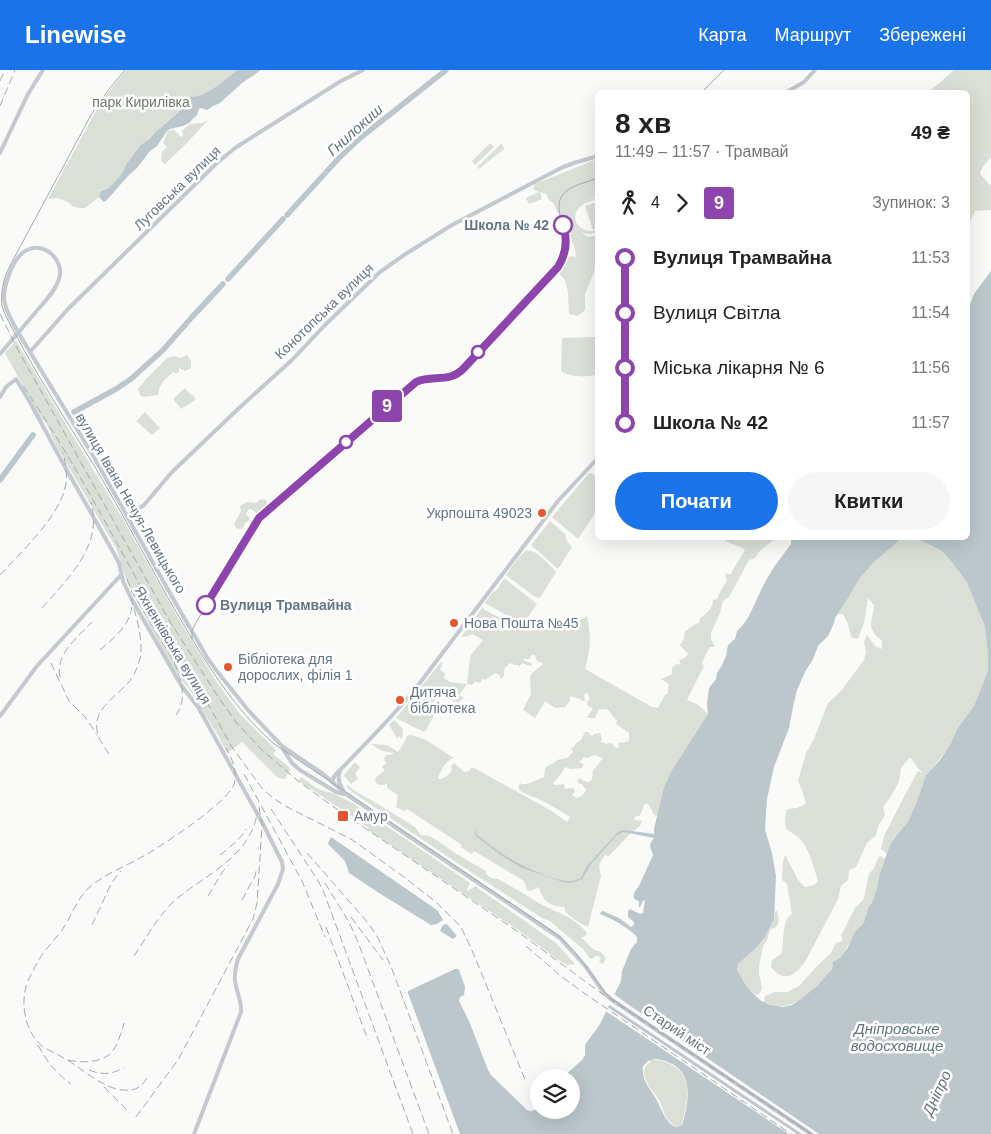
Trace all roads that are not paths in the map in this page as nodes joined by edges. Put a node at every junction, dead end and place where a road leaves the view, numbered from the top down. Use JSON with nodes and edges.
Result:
{"nodes":[{"id":1,"x":43,"y":70,"type":"edge"},
{"id":2,"x":363,"y":70,"type":"edge"},
{"id":3,"x":815,"y":70,"type":"edge"},
{"id":4,"x":790,"y":90,"type":"edge"},
{"id":5,"x":0,"y":153,"type":"edge"},
{"id":6,"x":595,"y":157,"type":"edge"},
{"id":7,"x":3,"y":285,"type":"edge"},
{"id":8,"x":30,"y":352,"type":"junction"},
{"id":9,"x":0,"y":354,"type":"edge"},
{"id":10,"x":0,"y":397,"type":"edge"},
{"id":11,"x":595,"y":461,"type":"edge"},
{"id":12,"x":127,"y":516,"type":"junction"},
{"id":13,"x":121,"y":575,"type":"junction"},
{"id":14,"x":0,"y":716,"type":"edge"},
{"id":15,"x":282,"y":746,"type":"junction"},
{"id":16,"x":338,"y":773,"type":"junction"},
{"id":17,"x":323,"y":774,"type":"junction"},
{"id":18,"x":320,"y":782,"type":"junction"},
{"id":19,"x":332,"y":782,"type":"junction"},
{"id":20,"x":336,"y":792,"type":"junction"},
{"id":21,"x":346,"y":794,"type":"junction"},
{"id":22,"x":546,"y":928,"type":"joint"},
{"id":23,"x":194,"y":1134,"type":"edge"},
{"id":24,"x":811,"y":1134,"type":"edge"}],
"edges":[{"from":1,"to":5,"type":"main road"},
{"from":2,"to":8,"type":"main road","name":"Луговська вулиця"},
{"from":3,"to":4,"type":"main road"},
{"from":6,"to":12,"type":"main road","name":"Конотопська вулиця"},
{"from":7,"to":8,"type":"main road","name":"вулиця Івана Нечуя-Левицького"},
{"from":7,"to":9,"type":"main road"},
{"from":8,"to":12,"type":"main road","name":"вулиця Івана Нечуя-Левицького"},
{"from":10,"to":13,"type":"main road","name":"Яхненківська вулиця"},
{"from":11,"to":16,"type":"main road"},
{"from":12,"to":15,"type":"main road","name":"вулиця Івана Нечуя-Левицького"},
{"from":13,"to":14,"type":"main road"},
{"from":13,"to":23,"type":"main road","name":"Яхненківська вулиця"},
{"from":15,"to":17,"type":"main road","name":"вулиця Івана Нечуя-Левицького"},
{"from":15,"to":18,"type":"main road","name":"вулиця Івана Нечуя-Левицького"},
{"from":16,"to":17,"type":"main road"},
{"from":16,"to":19,"type":"main road"},
{"from":16,"to":21,"type":"main road"},
{"from":17,"to":19,"type":"main road","name":"вулиця Івана Нечуя-Левицького"},
{"from":18,"to":19,"type":"main road"},
{"from":18,"to":20,"type":"main road","name":"вулиця Івана Нечуя-Левицького"},
{"from":19,"to":20,"type":"main road"},
{"from":19,"to":21,"type":"main road","name":"вулиця Івана Нечуя-Левицького"},
{"from":20,"to":21,"type":"main road","name":"вулиця Івана Нечуя-Левицького"},
{"from":21,"to":22,"type":"main road","name":"вулиця Івана Нечуя-Левицького"},
{"from":22,"to":24,"type":"main road","name":"Старий міст"}]}
